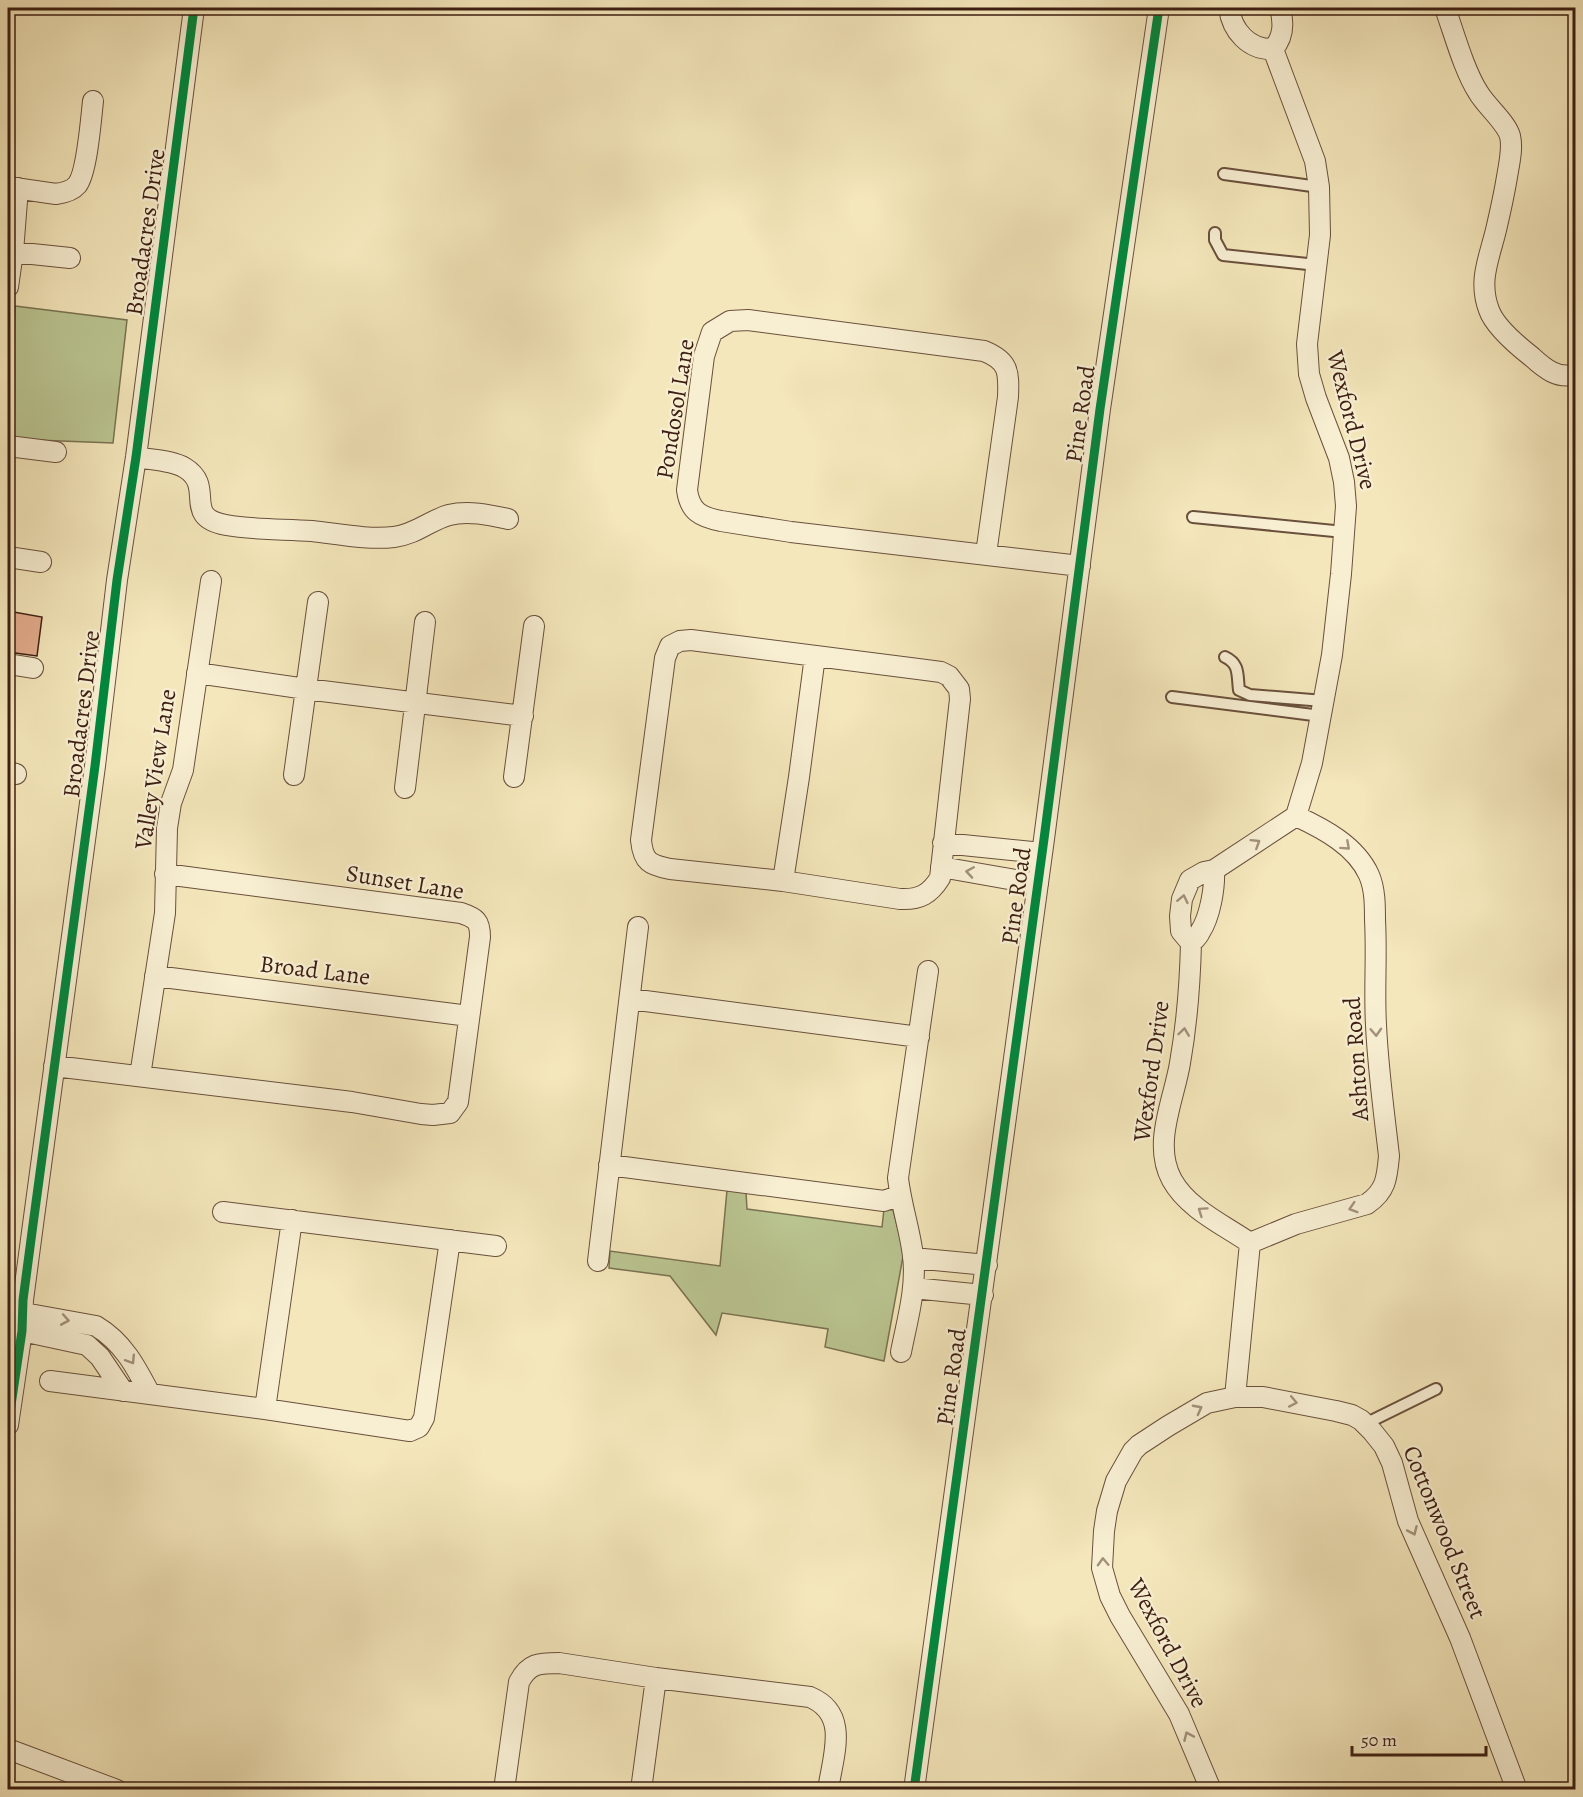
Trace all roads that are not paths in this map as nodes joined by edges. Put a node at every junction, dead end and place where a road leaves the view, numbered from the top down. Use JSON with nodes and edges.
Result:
{"nodes":[{"id":1,"x":194,"y":8,"type":"edge"},
{"id":2,"x":1159,"y":8,"type":"edge"},
{"id":3,"x":1229,"y":8,"type":"edge"},
{"id":4,"x":1280,"y":8,"type":"edge"},
{"id":5,"x":1445,"y":8,"type":"edge"},
{"id":6,"x":1274,"y":50,"type":"junction"},
{"id":7,"x":93,"y":101,"type":"dead end"},
{"id":8,"x":1224,"y":174,"type":"dead end"},
{"id":9,"x":13,"y":187,"type":"edge"},
{"id":10,"x":1319,"y":187,"type":"junction"},
{"id":11,"x":1215,"y":233,"type":"dead end"},
{"id":12,"x":13,"y":252,"type":"junction"},
{"id":13,"x":70,"y":258,"type":"dead end"},
{"id":14,"x":1317,"y":265,"type":"junction"},
{"id":15,"x":8,"y":287,"type":"edge"},
{"id":16,"x":1575,"y":374,"type":"edge"},
{"id":17,"x":8,"y":446,"type":"edge"},
{"id":18,"x":56,"y":452,"type":"dead end"},
{"id":19,"x":136,"y":457,"type":"junction"},
{"id":20,"x":1193,"y":517,"type":"dead end"},
{"id":21,"x":508,"y":519,"type":"dead end"},
{"id":22,"x":1344,"y":532,"type":"junction"},
{"id":23,"x":986,"y":554,"type":"junction"},
{"id":24,"x":8,"y":557,"type":"edge"},
{"id":25,"x":41,"y":562,"type":"dead end"},
{"id":26,"x":1080,"y":566,"type":"junction"},
{"id":27,"x":210,"y":581,"type":"dead end"},
{"id":28,"x":318,"y":602,"type":"dead end"},
{"id":29,"x":425,"y":622,"type":"dead end"},
{"id":30,"x":534,"y":626,"type":"dead end"},
{"id":31,"x":815,"y":656,"type":"junction"},
{"id":32,"x":1225,"y":657,"type":"dead end"},
{"id":33,"x":8,"y":664,"type":"edge"},
{"id":34,"x":33,"y":668,"type":"dead end"},
{"id":35,"x":196,"y":673,"type":"junction"},
{"id":36,"x":306,"y":689,"type":"junction"},
{"id":37,"x":1172,"y":697,"type":"dead end"},
{"id":38,"x":415,"y":703,"type":"junction"},
{"id":39,"x":1323,"y":709,"type":"junction"},
{"id":40,"x":523,"y":716,"type":"junction"},
{"id":41,"x":294,"y":775,"type":"dead end"},
{"id":42,"x":514,"y":777,"type":"dead end"},
{"id":43,"x":405,"y":788,"type":"dead end"},
{"id":44,"x":1296,"y":816,"type":"junction"},
{"id":45,"x":943,"y":843,"type":"junction"},
{"id":46,"x":1042,"y":853,"type":"junction"},
{"id":47,"x":941,"y":867,"type":"junction"},
{"id":48,"x":1214,"y":870,"type":"junction"},
{"id":49,"x":165,"y":874,"type":"junction"},
{"id":50,"x":783,"y":882,"type":"junction"},
{"id":51,"x":1038,"y":884,"type":"junction"},
{"id":52,"x":638,"y":927,"type":"dead end"},
{"id":53,"x":1191,"y":944,"type":"junction"},
{"id":54,"x":928,"y":971,"type":"dead end"},
{"id":55,"x":155,"y":976,"type":"junction"},
{"id":56,"x":630,"y":999,"type":"junction"},
{"id":57,"x":469,"y":1016,"type":"junction"},
{"id":58,"x":919,"y":1037,"type":"junction"},
{"id":59,"x":54,"y":1065,"type":"junction"},
{"id":60,"x":140,"y":1076,"type":"junction"},
{"id":61,"x":609,"y":1165,"type":"junction"},
{"id":62,"x":900,"y":1195,"type":"junction"},
{"id":63,"x":223,"y":1212,"type":"dead end"},
{"id":64,"x":292,"y":1220,"type":"junction"},
{"id":65,"x":450,"y":1240,"type":"junction"},
{"id":66,"x":1250,"y":1243,"type":"junction"},
{"id":67,"x":496,"y":1246,"type":"dead end"},
{"id":68,"x":914,"y":1258,"type":"junction"},
{"id":69,"x":598,"y":1261,"type":"dead end"},
{"id":70,"x":987,"y":1265,"type":"junction"},
{"id":71,"x":913,"y":1288,"type":"junction"},
{"id":72,"x":982,"y":1295,"type":"junction"},
{"id":73,"x":19,"y":1310,"type":"edge"},
{"id":74,"x":901,"y":1352,"type":"dead end"},
{"id":75,"x":50,"y":1381,"type":"dead end"},
{"id":76,"x":1436,"y":1389,"type":"dead end"},
{"id":77,"x":123,"y":1391,"type":"junction"},
{"id":78,"x":150,"y":1394,"type":"junction"},
{"id":79,"x":1235,"y":1397,"type":"junction"},
{"id":80,"x":265,"y":1409,"type":"junction"},
{"id":81,"x":1365,"y":1424,"type":"junction"},
{"id":82,"x":8,"y":1425,"type":"edge"},
{"id":83,"x":656,"y":1678,"type":"junction"},
{"id":84,"x":8,"y":1749,"type":"edge"},
{"id":85,"x":117,"y":1790,"type":"edge"},
{"id":86,"x":504,"y":1790,"type":"edge"},
{"id":87,"x":641,"y":1790,"type":"edge"},
{"id":88,"x":828,"y":1790,"type":"edge"},
{"id":89,"x":914,"y":1790,"type":"edge"},
{"id":90,"x":1211,"y":1790,"type":"edge"},
{"id":91,"x":1517,"y":1790,"type":"edge"}],
"edges":[{"from":1,"to":19,"type":"street","name":"Broadacres Drive"},
{"from":2,"to":26,"type":"street","name":"Pine Road"},
{"from":3,"to":6,"type":"street"},
{"from":4,"to":6,"type":"street"},
{"from":5,"to":16,"type":"street"},
{"from":6,"to":10,"type":"street","name":"Wexford Drive"},
{"from":7,"to":9,"type":"street"},
{"from":8,"to":10,"type":"lane"},
{"from":9,"to":12,"type":"street"},
{"from":10,"to":14,"type":"street","name":"Wexford Drive"},
{"from":11,"to":14,"type":"lane"},
{"from":12,"to":13,"type":"street"},
{"from":12,"to":15,"type":"street"},
{"from":14,"to":22,"type":"street","name":"Wexford Drive"},
{"from":17,"to":18,"type":"street"},
{"from":19,"to":21,"type":"street"},
{"from":19,"to":59,"type":"street","name":"Broadacres Drive"},
{"from":20,"to":22,"type":"lane"},
{"from":22,"to":39,"type":"street","name":"Wexford Drive"},
{"from":23,"to":23,"type":"street","name":"Pondosol Lane"},
{"from":23,"to":26,"type":"street","name":"Pondosol Lane"},
{"from":24,"to":25,"type":"street"},
{"from":26,"to":46,"type":"street","name":"Pine Road"},
{"from":27,"to":35,"type":"street","name":"Valley View Lane"},
{"from":28,"to":36,"type":"street"},
{"from":29,"to":38,"type":"street"},
{"from":30,"to":40,"type":"street"},
{"from":31,"to":45,"type":"street"},
{"from":31,"to":50,"type":"street"},
{"from":31,"to":50,"type":"street"},
{"from":32,"to":39,"type":"lane"},
{"from":33,"to":34,"type":"street"},
{"from":35,"to":36,"type":"street","name":"Valley View Lane"},
{"from":35,"to":49,"type":"street","name":"Valley View Lane"},
{"from":36,"to":38,"type":"street","name":"Valley View Lane"},
{"from":36,"to":41,"type":"street"},
{"from":37,"to":39,"type":"lane"},
{"from":38,"to":40,"type":"street","name":"Valley View Lane"},
{"from":38,"to":43,"type":"street"},
{"from":39,"to":44,"type":"street","name":"Wexford Drive"},
{"from":40,"to":42,"type":"street"},
{"from":48,"to":44,"type":"street","name":"Wexford Drive","one_way":true},
{"from":44,"to":66,"type":"street","name":"Ashton Road","one_way":true},
{"from":45,"to":46,"type":"street"},
{"from":45,"to":47,"type":"street"},
{"from":46,"to":51,"type":"street","name":"Pine Road"},
{"from":47,"to":50,"type":"street"},
{"from":51,"to":47,"type":"street","one_way":true},
{"from":48,"to":53,"type":"street","name":"Wexford Drive"},
{"from":53,"to":48,"type":"street","name":"Wexford Drive","one_way":true},
{"from":49,"to":55,"type":"street"},
{"from":49,"to":57,"type":"street","name":"Sunset Lane"},
{"from":51,"to":70,"type":"street","name":"Pine Road"},
{"from":52,"to":56,"type":"street"},
{"from":66,"to":53,"type":"street","name":"Wexford Drive","one_way":true},
{"from":54,"to":58,"type":"street"},
{"from":55,"to":57,"type":"street","name":"Broad Lane"},
{"from":55,"to":60,"type":"street"},
{"from":56,"to":58,"type":"street"},
{"from":56,"to":61,"type":"street"},
{"from":57,"to":60,"type":"street","name":"Sunset Lane"},
{"from":58,"to":62,"type":"street"},
{"from":59,"to":60,"type":"street","name":"Sunset Lane"},
{"from":59,"to":73,"type":"street","name":"Broadacres Drive"},
{"from":61,"to":62,"type":"street"},
{"from":61,"to":69,"type":"street"},
{"from":62,"to":68,"type":"street"},
{"from":63,"to":64,"type":"street"},
{"from":64,"to":65,"type":"street"},
{"from":64,"to":80,"type":"street"},
{"from":65,"to":67,"type":"street"},
{"from":65,"to":80,"type":"street"},
{"from":66,"to":79,"type":"street"},
{"from":68,"to":70,"type":"street"},
{"from":68,"to":71,"type":"street"},
{"from":70,"to":72,"type":"street","name":"Pine Road"},
{"from":71,"to":72,"type":"street"},
{"from":71,"to":74,"type":"street"},
{"from":72,"to":89,"type":"street","name":"Pine Road"},
{"from":73,"to":77,"type":"street"},
{"from":73,"to":78,"type":"street","one_way":true},
{"from":73,"to":82,"type":"street","name":"Broadacres Drive"},
{"from":75,"to":77,"type":"street"},
{"from":76,"to":81,"type":"lane"},
{"from":77,"to":78,"type":"street"},
{"from":78,"to":80,"type":"street"},
{"from":79,"to":81,"type":"street","name":"Cottonwood Street","one_way":true},
{"from":90,"to":79,"type":"street","name":"Wexford Drive","one_way":true},
{"from":81,"to":91,"type":"street","name":"Cottonwood Street","one_way":true},
{"from":83,"to":86,"type":"street"},
{"from":83,"to":87,"type":"street"},
{"from":83,"to":88,"type":"street"},
{"from":84,"to":85,"type":"street"}]}
